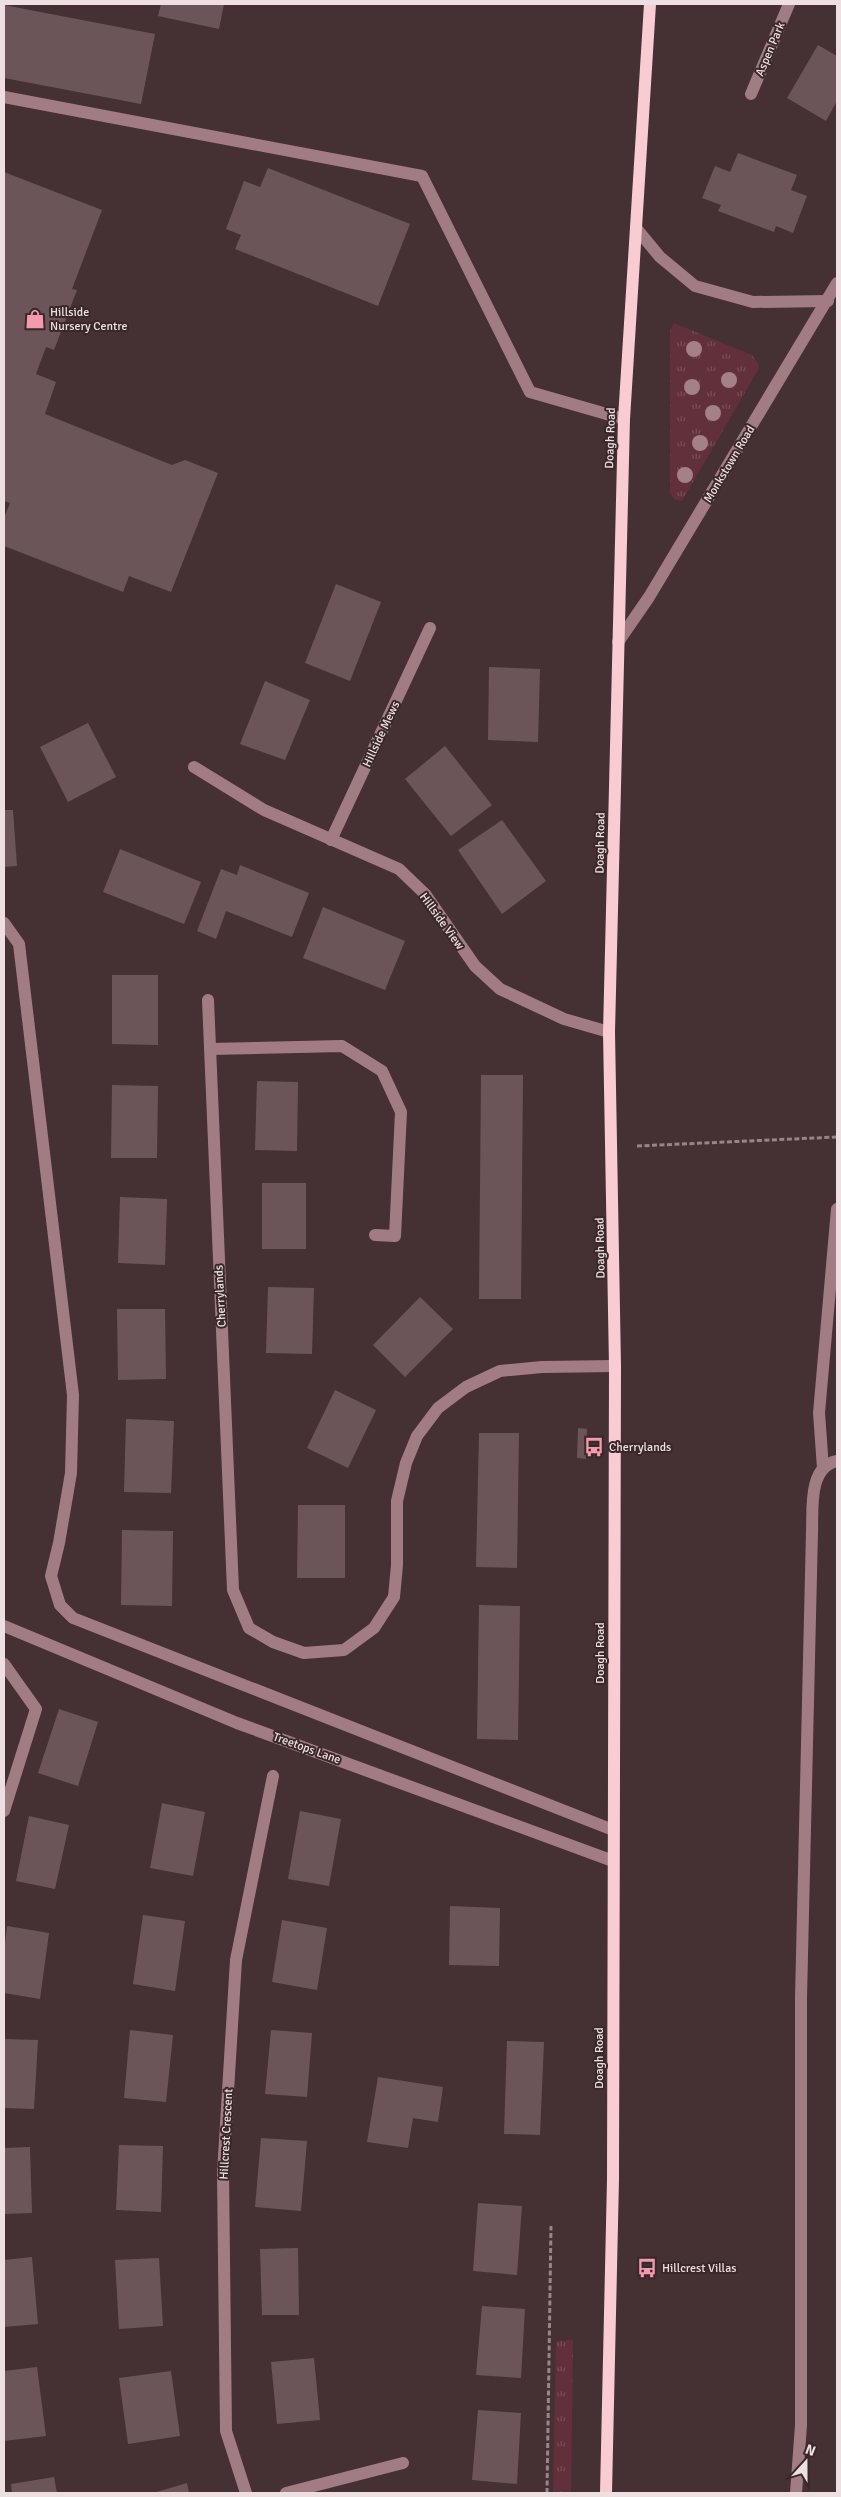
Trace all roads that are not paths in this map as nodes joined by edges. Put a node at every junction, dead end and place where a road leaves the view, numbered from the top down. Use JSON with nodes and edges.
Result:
{"nodes":[{"id":1,"x":650,"y":4,"type":"edge"},
{"id":2,"x":789,"y":4,"type":"edge"},
{"id":3,"x":751,"y":94,"type":"dead end"},
{"id":4,"x":4,"y":97,"type":"edge"},
{"id":5,"x":636,"y":228,"type":"junction"},
{"id":6,"x":837,"y":283,"type":"edge"},
{"id":7,"x":828,"y":301,"type":"junction"},
{"id":8,"x":624,"y":419,"type":"junction"},
{"id":9,"x":430,"y":628,"type":"dead end"},
{"id":10,"x":618,"y":642,"type":"junction"},
{"id":11,"x":194,"y":767,"type":"dead end"},
{"id":12,"x":331,"y":840,"type":"junction"},
{"id":13,"x":4,"y":923,"type":"edge"},
{"id":14,"x":208,"y":1000,"type":"dead end"},
{"id":15,"x":609,"y":1032,"type":"junction"},
{"id":16,"x":211,"y":1049,"type":"junction"},
{"id":17,"x":837,"y":1209,"type":"edge"},
{"id":18,"x":375,"y":1235,"type":"dead end"},
{"id":19,"x":615,"y":1366,"type":"junction"},
{"id":20,"x":837,"y":1461,"type":"edge"},
{"id":21,"x":823,"y":1468,"type":"junction"},
{"id":22,"x":4,"y":1626,"type":"edge"},
{"id":23,"x":4,"y":1664,"type":"edge"},
{"id":24,"x":273,"y":1776,"type":"dead end"},
{"id":25,"x":4,"y":1811,"type":"edge"},
{"id":26,"x":613,"y":1830,"type":"junction"},
{"id":27,"x":613,"y":1861,"type":"junction"},
{"id":28,"x":403,"y":2463,"type":"dead end"},
{"id":29,"x":246,"y":2493,"type":"edge"},
{"id":30,"x":286,"y":2493,"type":"edge"},
{"id":31,"x":606,"y":2493,"type":"edge"},
{"id":32,"x":796,"y":2493,"type":"edge"}],
"edges":[{"from":1,"to":5,"type":"main road","name":"Doagh Road"},
{"from":2,"to":3,"type":"street","name":"Aspen Park"},
{"from":4,"to":8,"type":"street"},
{"from":5,"to":7,"type":"street"},
{"from":5,"to":8,"type":"main road","name":"Doagh Road"},
{"from":6,"to":7,"type":"street","name":"Monkstown Road"},
{"from":7,"to":10,"type":"street","name":"Monkstown Road"},
{"from":8,"to":10,"type":"main road","name":"Doagh Road"},
{"from":9,"to":12,"type":"street","name":"Hillside Mews"},
{"from":10,"to":15,"type":"main road","name":"Doagh Road"},
{"from":11,"to":12,"type":"street","name":"Hillside View"},
{"from":12,"to":15,"type":"street","name":"Hillside View"},
{"from":13,"to":26,"type":"street"},
{"from":14,"to":16,"type":"street","name":"Cherrylands"},
{"from":15,"to":19,"type":"main road","name":"Doagh Road"},
{"from":16,"to":18,"type":"street"},
{"from":16,"to":19,"type":"street","name":"Cherrylands"},
{"from":17,"to":21,"type":"street"},
{"from":19,"to":26,"type":"main road","name":"Doagh Road"},
{"from":20,"to":21,"type":"street"},
{"from":21,"to":32,"type":"street"},
{"from":22,"to":27,"type":"street","name":"Treetops Lane"},
{"from":23,"to":25,"type":"street"},
{"from":24,"to":29,"type":"street","name":"Hillcrest Crescent"},
{"from":26,"to":27,"type":"main road","name":"Doagh Road"},
{"from":27,"to":31,"type":"main road","name":"Doagh Road"},
{"from":28,"to":30,"type":"street"}]}
